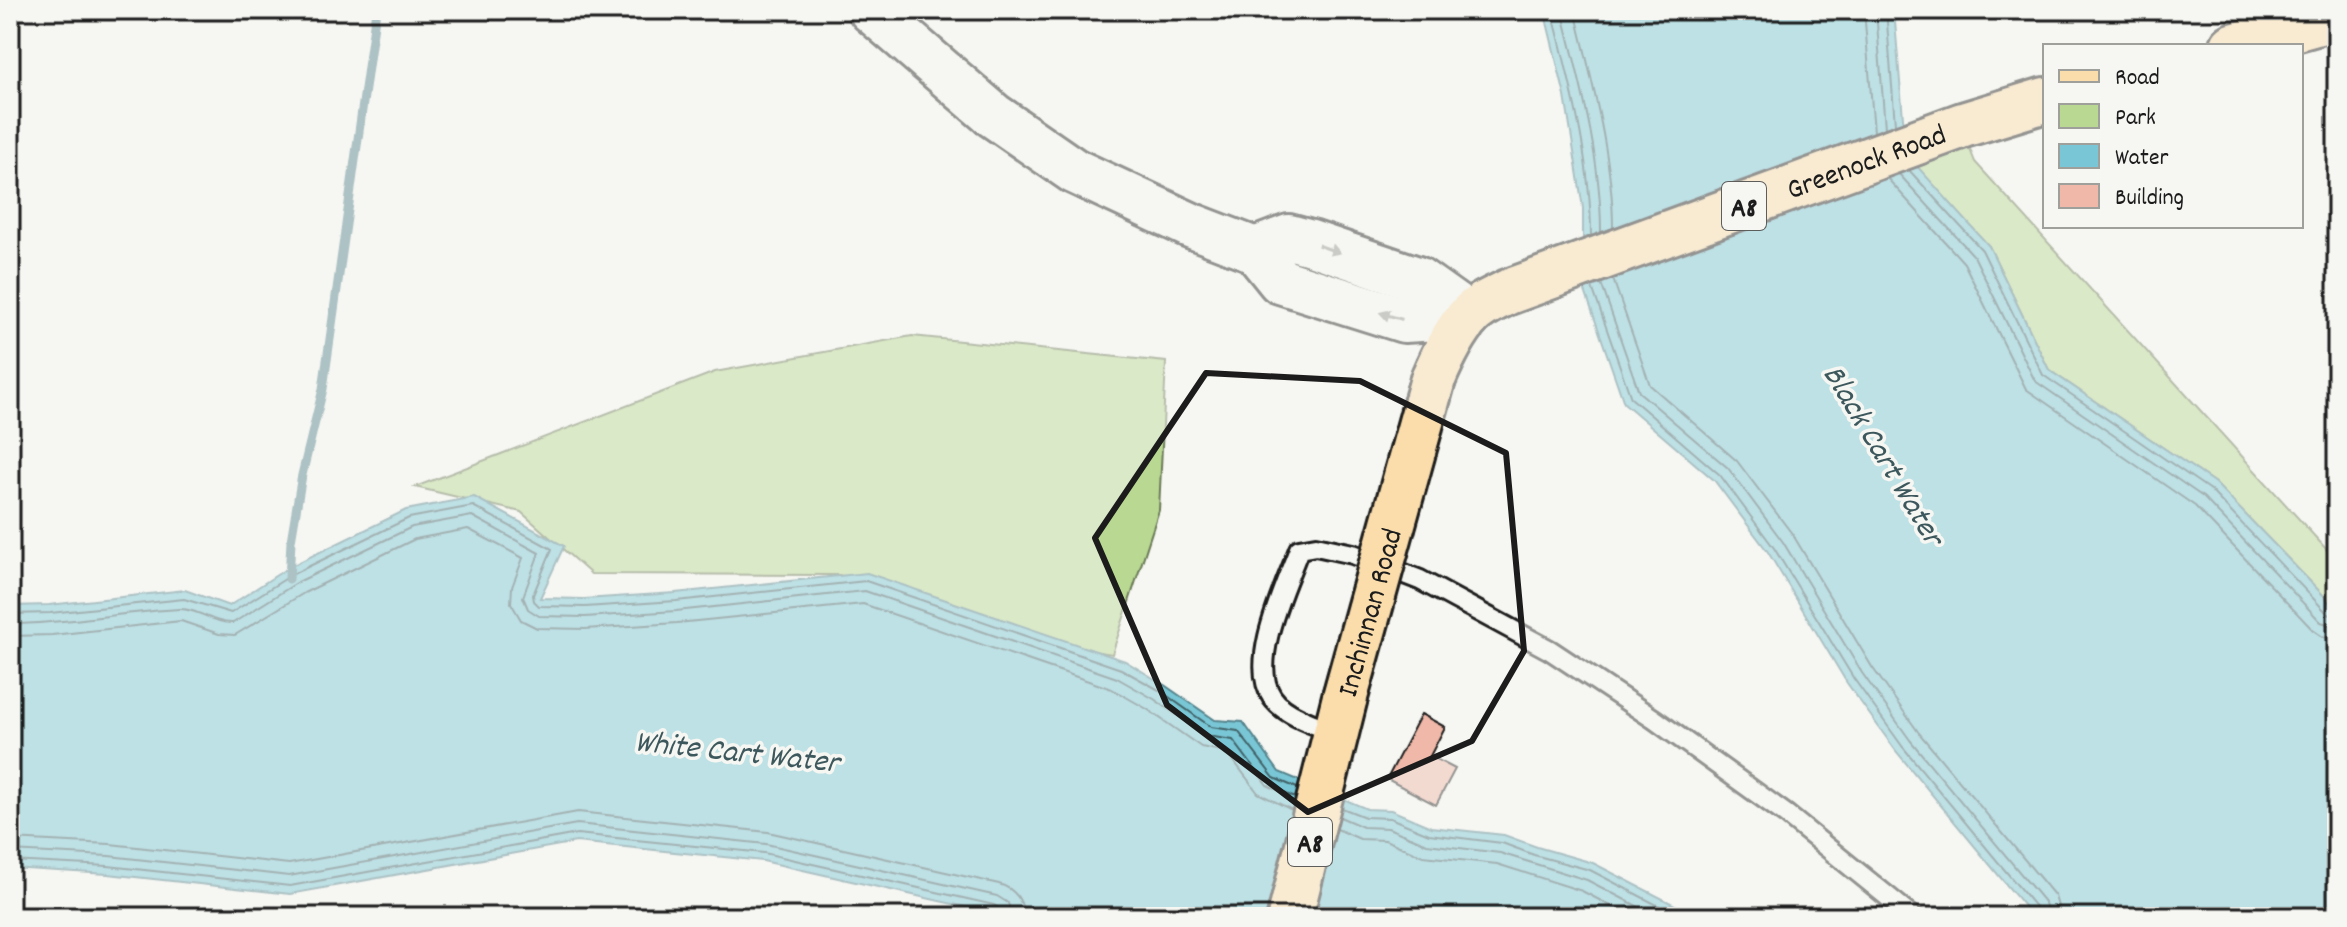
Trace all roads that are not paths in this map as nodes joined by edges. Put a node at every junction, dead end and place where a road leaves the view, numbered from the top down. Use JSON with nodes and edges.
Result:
{"nodes":[{"id":1,"x":871,"y":10,"type":"edge"},
{"id":2,"x":2337,"y":17,"type":"edge"},
{"id":3,"x":2240,"y":44,"type":"edge"},
{"id":4,"x":2043,"y":101,"type":"edge"},
{"id":5,"x":1469,"y":316,"type":"junction"},
{"id":6,"x":1337,"y":732,"type":"junction"},
{"id":7,"x":1290,"y":917,"type":"edge"},
{"id":8,"x":1913,"y":917,"type":"edge"}],
"edges":[{"from":1,"to":5,"type":"street"},
{"from":2,"to":3,"type":"main road"},
{"from":4,"to":5,"type":"main road","name":"Greenock Road","number":"A8"},
{"from":5,"to":6,"type":"main road","name":"Inchinnan Road","number":"A8","bridge":true},
{"from":6,"to":7,"type":"main road","name":"Inchinnan Road","number":"A8"},
{"from":6,"to":8,"type":"lane"}]}
